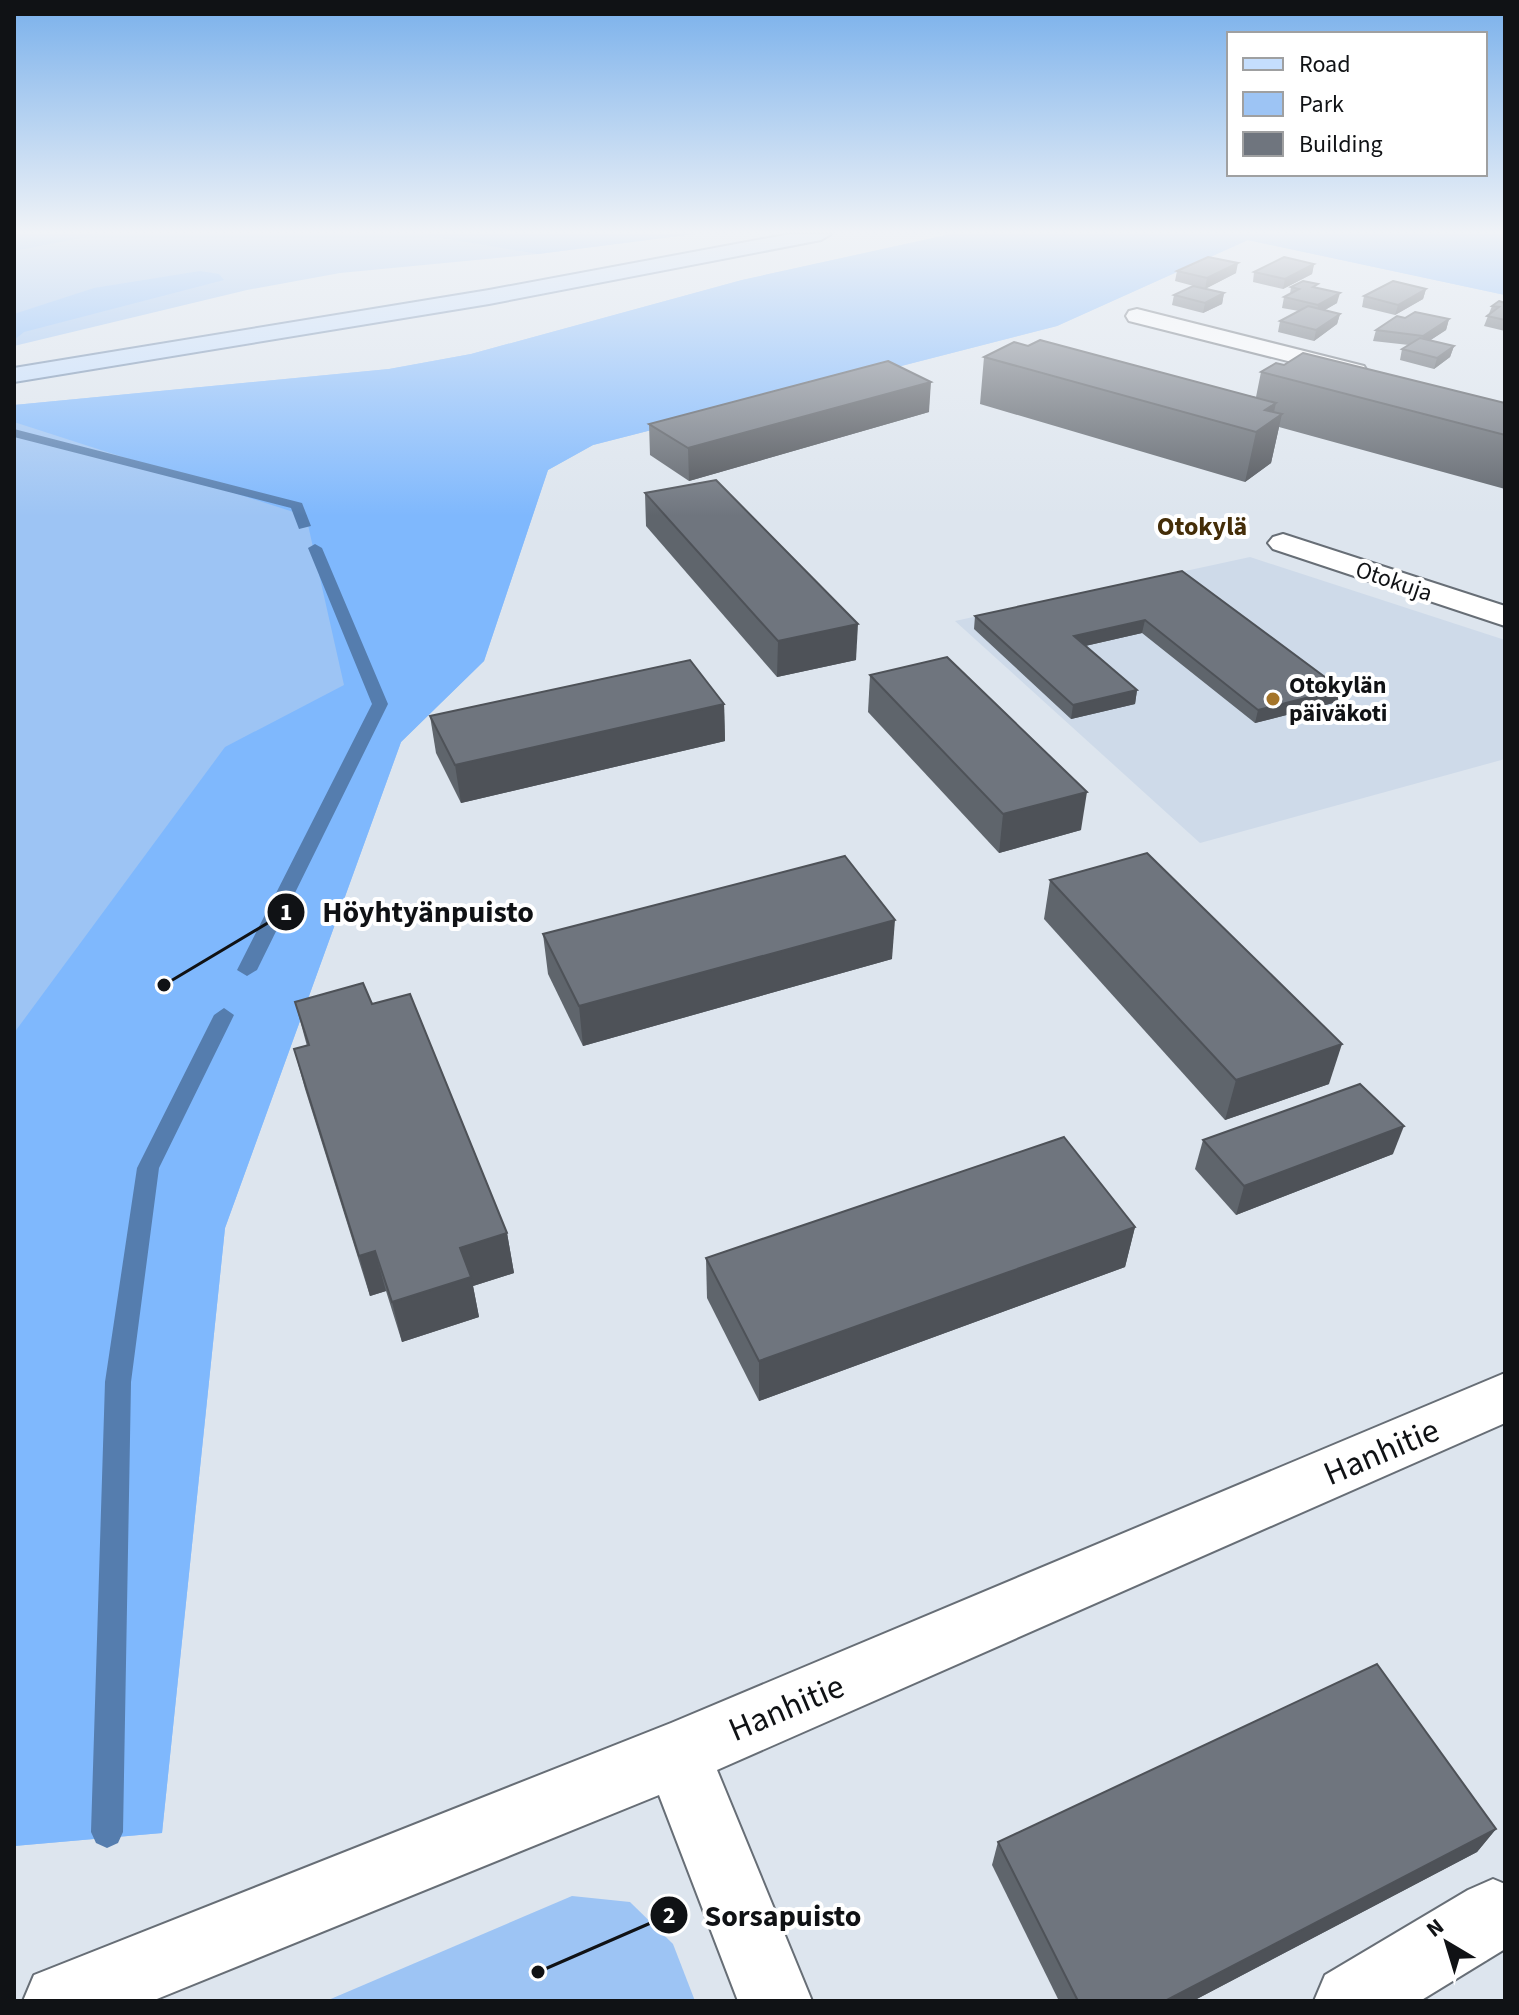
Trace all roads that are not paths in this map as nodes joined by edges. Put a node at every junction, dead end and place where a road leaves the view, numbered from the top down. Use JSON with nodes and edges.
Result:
{"nodes":[{"id":1,"x":300,"y":328,"type":"edge"},
{"id":2,"x":1184,"y":328,"type":"edge"},
{"id":3,"x":14,"y":375,"type":"edge"},
{"id":4,"x":1383,"y":379,"type":"edge"},
{"id":5,"x":1283,"y":543,"type":"dead end"},
{"id":6,"x":1505,"y":616,"type":"edge"},
{"id":7,"x":1505,"y":1397,"type":"edge"},
{"id":8,"x":677,"y":1754,"type":"junction"},
{"id":9,"x":1493,"y":1915,"type":"dead end"},
{"id":10,"x":60,"y":2001,"type":"edge"},
{"id":11,"x":775,"y":2001,"type":"edge"},
{"id":12,"x":1351,"y":2001,"type":"edge"}],
"edges":[{"from":1,"to":3,"type":"main road"},
{"from":2,"to":4,"type":"street"},
{"from":5,"to":6,"type":"street","name":"Otokuja"},
{"from":7,"to":8,"type":"street","name":"Hanhitie"},
{"from":8,"to":10,"type":"street","name":"Hanhitie"},
{"from":8,"to":11,"type":"street"},
{"from":9,"to":12,"type":"street"}]}
